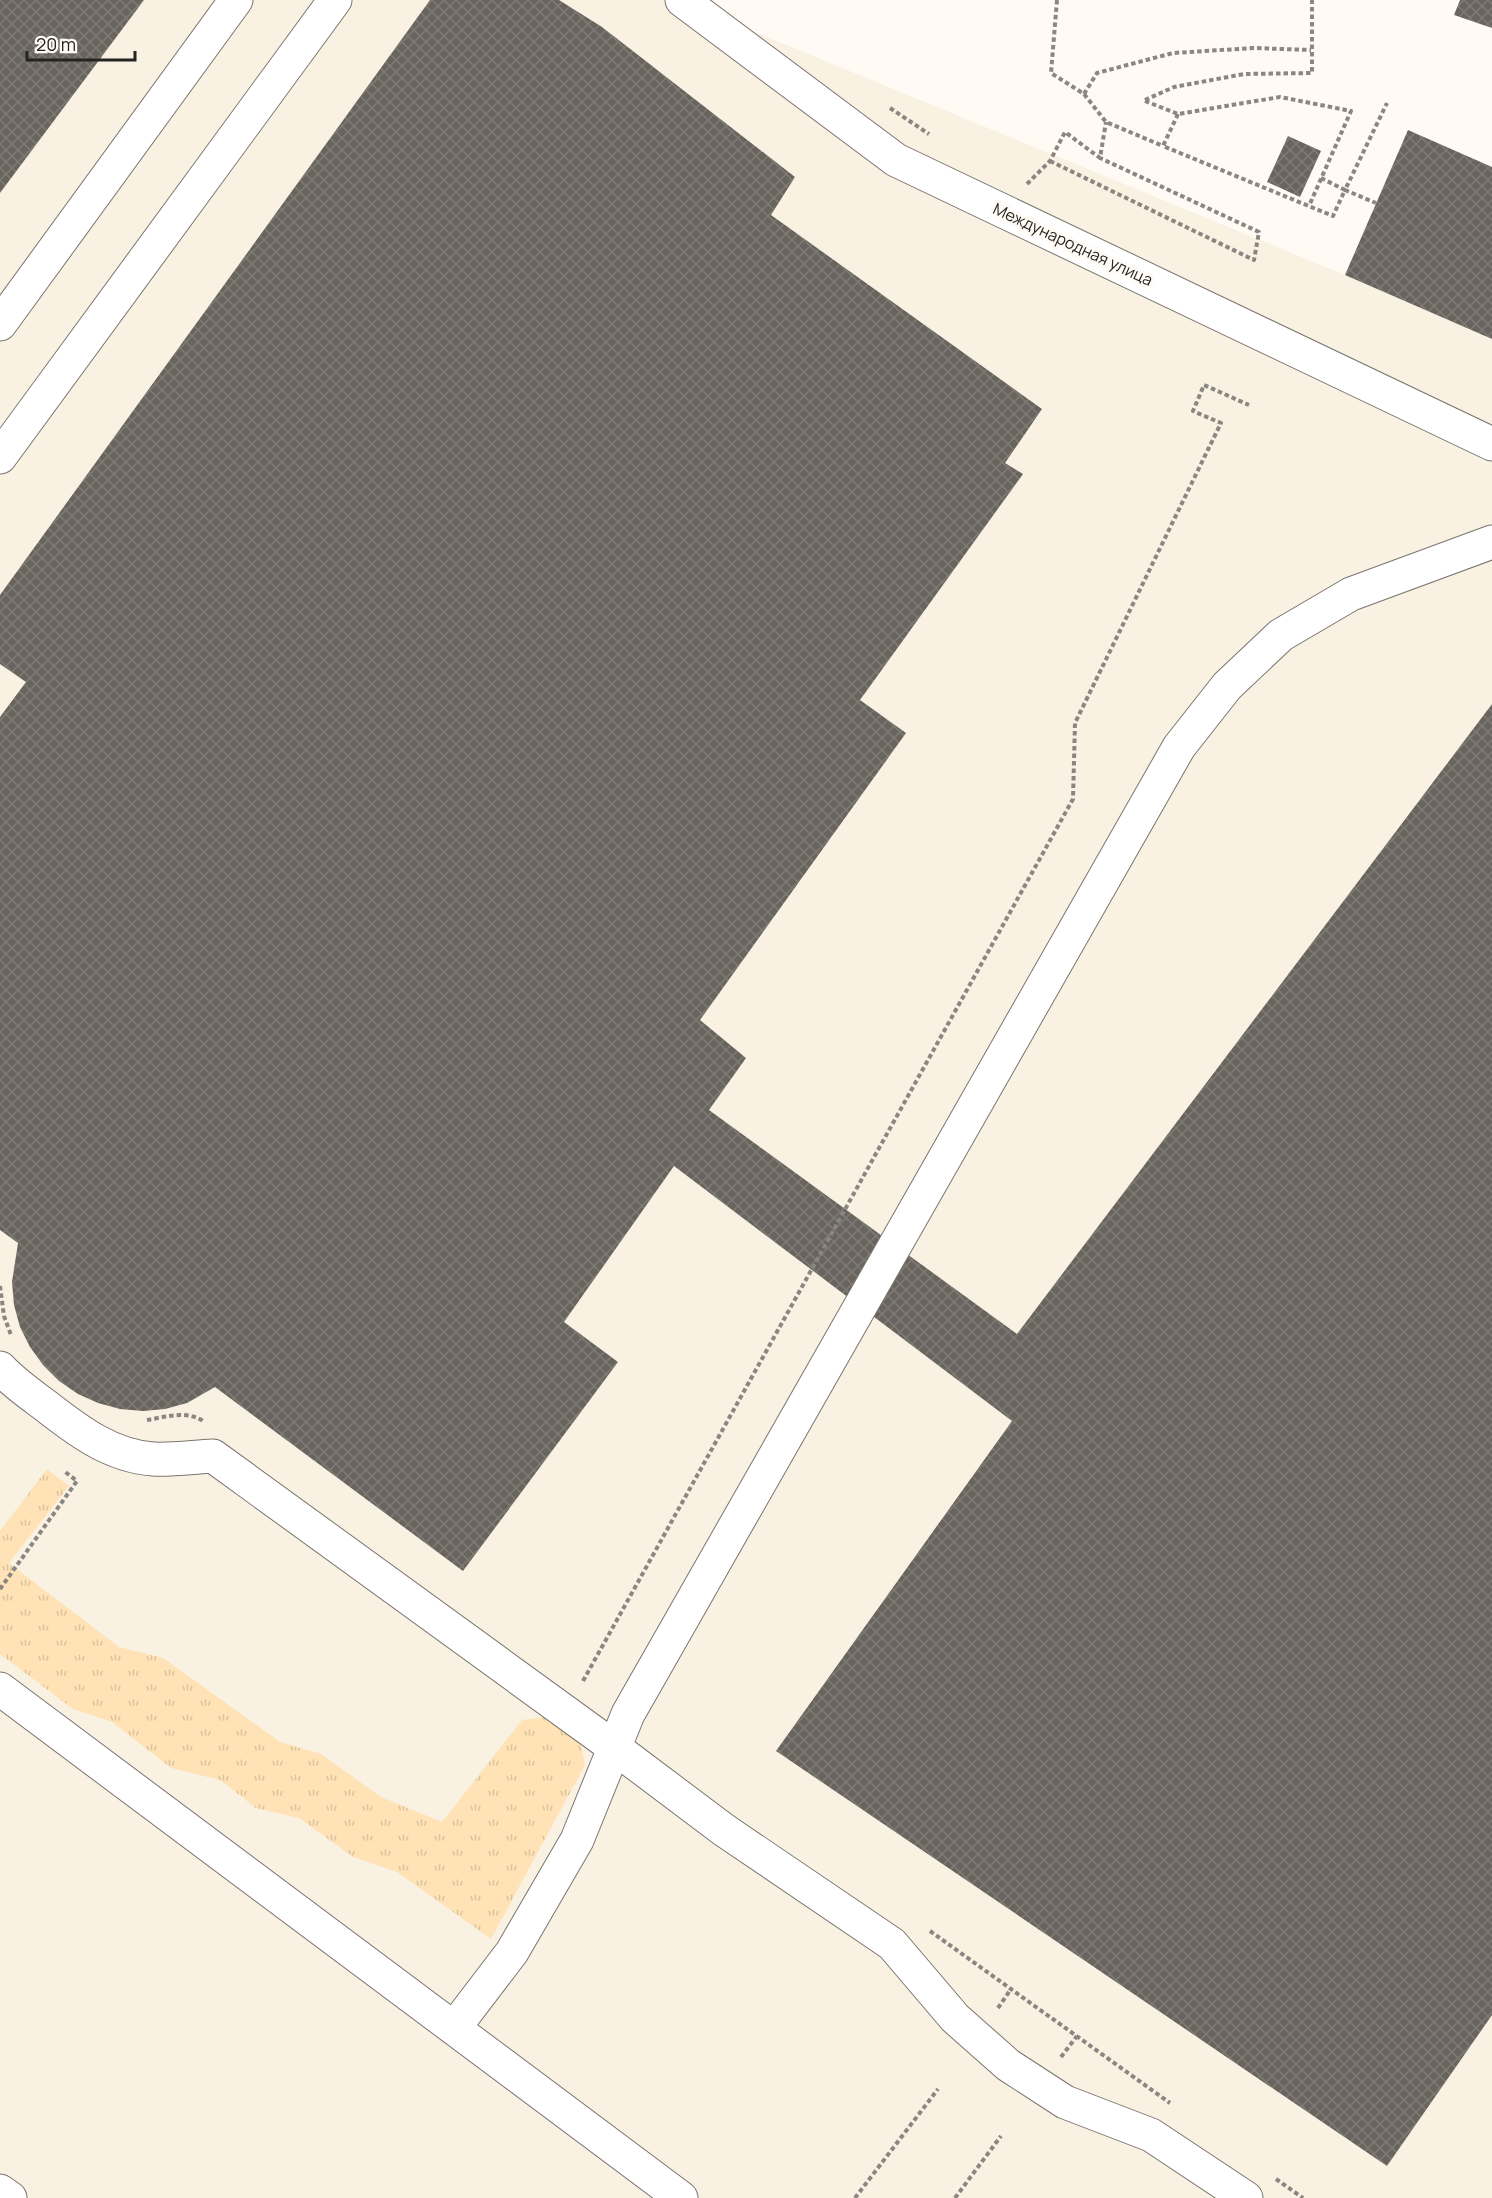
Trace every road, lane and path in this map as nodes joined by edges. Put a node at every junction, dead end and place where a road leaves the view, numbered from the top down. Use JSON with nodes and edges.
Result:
{"nodes":[{"id":1,"x":237,"y":0,"type":"edge"},
{"id":2,"x":335,"y":0,"type":"edge"},
{"id":3,"x":682,"y":0,"type":"edge"},
{"id":4,"x":1057,"y":0,"type":"edge"},
{"id":5,"x":1312,"y":0,"type":"edge"},
{"id":6,"x":1311,"y":50,"type":"junction"},
{"id":7,"x":1084,"y":94,"type":"junction"},
{"id":8,"x":882,"y":102,"type":"dead end"},
{"id":9,"x":1387,"y":104,"type":"dead end"},
{"id":10,"x":1178,"y":114,"type":"junction"},
{"id":11,"x":1106,"y":122,"type":"junction"},
{"id":12,"x":938,"y":139,"type":"dead end"},
{"id":13,"x":1163,"y":146,"type":"junction"},
{"id":14,"x":1100,"y":158,"type":"junction"},
{"id":15,"x":1050,"y":161,"type":"junction"},
{"id":16,"x":1321,"y":178,"type":"junction"},
{"id":17,"x":1018,"y":180,"type":"dead end"},
{"id":18,"x":1345,"y":190,"type":"junction"},
{"id":19,"x":1376,"y":203,"type":"dead end"},
{"id":20,"x":1309,"y":206,"type":"junction"},
{"id":21,"x":0,"y":324,"type":"edge"},
{"id":22,"x":1249,"y":405,"type":"dead end"},
{"id":23,"x":1492,"y":444,"type":"edge"},
{"id":24,"x":0,"y":457,"type":"edge"},
{"id":25,"x":1492,"y":542,"type":"edge"},
{"id":26,"x":0,"y":1368,"type":"edge"},
{"id":27,"x":64,"y":1471,"type":"dead end"},
{"id":28,"x":0,"y":1589,"type":"edge"},
{"id":29,"x":583,"y":1682,"type":"dead end"},
{"id":30,"x":0,"y":1689,"type":"edge"},
{"id":31,"x":615,"y":1748,"type":"junction"},
{"id":32,"x":924,"y":1926,"type":"dead end"},
{"id":33,"x":454,"y":2028,"type":"junction"},
{"id":34,"x":1077,"y":2036,"type":"junction"},
{"id":35,"x":1056,"y":2064,"type":"dead end"},
{"id":36,"x":938,"y":2089,"type":"dead end"},
{"id":37,"x":1171,"y":2104,"type":"dead end"},
{"id":38,"x":1001,"y":2136,"type":"dead end"},
{"id":39,"x":1274,"y":2178,"type":"dead end"},
{"id":40,"x":0,"y":2191,"type":"edge"},
{"id":41,"x":10,"y":2198,"type":"edge"},
{"id":42,"x":681,"y":2198,"type":"edge"},
{"id":43,"x":855,"y":2198,"type":"edge"},
{"id":44,"x":955,"y":2198,"type":"edge"},
{"id":45,"x":1246,"y":2198,"type":"edge"},
{"id":46,"x":1303,"y":2198,"type":"edge"}],
"edges":[{"from":1,"to":21,"type":"street"},
{"from":2,"to":24,"type":"street"},
{"from":3,"to":23,"type":"street","name":"Международная улица"},
{"from":4,"to":7,"type":"path"},
{"from":5,"to":6,"type":"path"},
{"from":6,"to":7,"type":"path"},
{"from":6,"to":10,"type":"path"},
{"from":7,"to":11,"type":"path"},
{"from":8,"to":12,"type":"path"},
{"from":9,"to":18,"type":"path"},
{"from":10,"to":13,"type":"path"},
{"from":10,"to":16,"type":"path"},
{"from":11,"to":13,"type":"path"},
{"from":11,"to":14,"type":"path"},
{"from":13,"to":20,"type":"path"},
{"from":14,"to":15,"type":"path"},
{"from":14,"to":15,"type":"path"},
{"from":15,"to":17,"type":"path"},
{"from":16,"to":18,"type":"path"},
{"from":16,"to":20,"type":"path"},
{"from":18,"to":19,"type":"path"},
{"from":18,"to":20,"type":"path"},
{"from":22,"to":29,"type":"path"},
{"from":25,"to":31,"type":"street"},
{"from":26,"to":31,"type":"street"},
{"from":27,"to":28,"type":"path"},
{"from":30,"to":33,"type":"street"},
{"from":31,"to":33,"type":"street"},
{"from":31,"to":45,"type":"street"},
{"from":32,"to":34,"type":"path"},
{"from":33,"to":42,"type":"street"},
{"from":34,"to":35,"type":"path"},
{"from":34,"to":37,"type":"path"},
{"from":36,"to":43,"type":"path"},
{"from":38,"to":44,"type":"path"},
{"from":39,"to":46,"type":"path"},
{"from":40,"to":41,"type":"street"}]}
